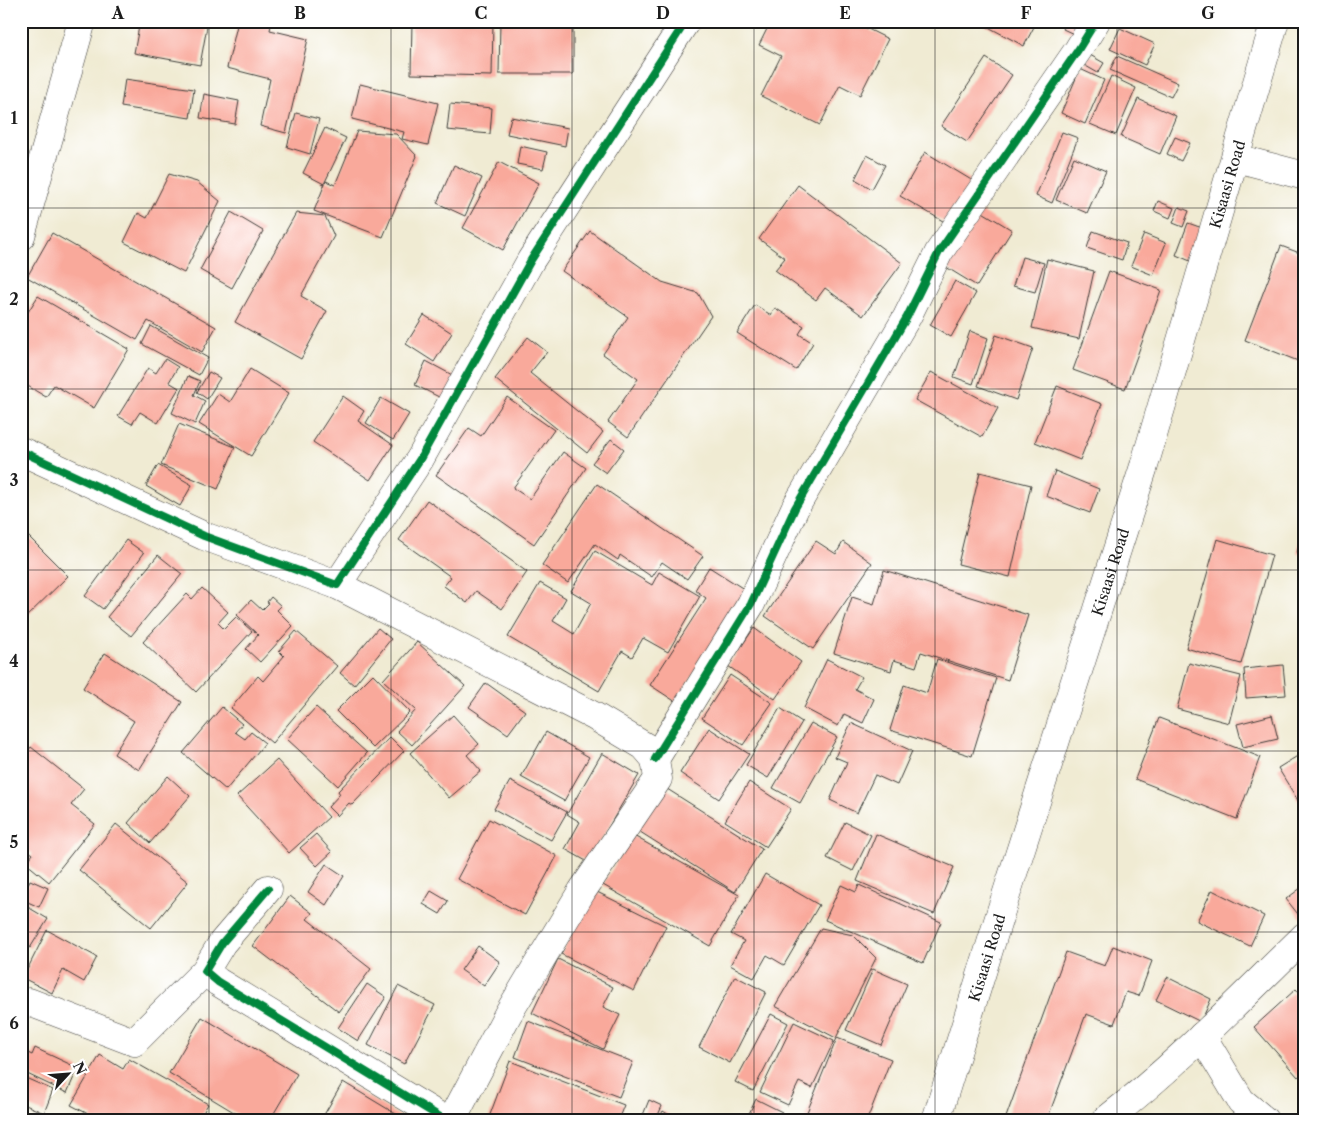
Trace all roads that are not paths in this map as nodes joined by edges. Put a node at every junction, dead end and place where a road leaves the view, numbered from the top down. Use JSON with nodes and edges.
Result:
{"nodes":[{"id":1,"x":82,"y":21,"type":"edge"},
{"id":2,"x":686,"y":21,"type":"edge"},
{"id":3,"x":1096,"y":21,"type":"edge"},
{"id":4,"x":1275,"y":21,"type":"edge"},
{"id":5,"x":1236,"y":158,"type":"junction"},
{"id":6,"x":1305,"y":176,"type":"edge"},
{"id":7,"x":21,"y":236,"type":"edge"},
{"id":8,"x":21,"y":451,"type":"edge"},
{"id":9,"x":336,"y":585,"type":"junction"},
{"id":10,"x":655,"y":759,"type":"junction"},
{"id":11,"x":268,"y":889,"type":"dead end"},
{"id":12,"x":1305,"y":936,"type":"edge"},
{"id":13,"x":205,"y":971,"type":"junction"},
{"id":14,"x":29,"y":1002,"type":"dead end"},
{"id":15,"x":1202,"y":1036,"type":"junction"},
{"id":16,"x":444,"y":1120,"type":"edge"},
{"id":17,"x":452,"y":1120,"type":"edge"},
{"id":18,"x":936,"y":1120,"type":"edge"},
{"id":19,"x":1106,"y":1120,"type":"edge"},
{"id":20,"x":1264,"y":1120,"type":"edge"}],
"edges":[{"from":1,"to":7,"type":"street"},
{"from":2,"to":9,"type":"street"},
{"from":3,"to":10,"type":"street"},
{"from":4,"to":5,"type":"street","name":"Kisaasi Road"},
{"from":5,"to":6,"type":"street"},
{"from":5,"to":18,"type":"street","name":"Kisaasi Road"},
{"from":8,"to":9,"type":"street"},
{"from":9,"to":10,"type":"street"},
{"from":10,"to":17,"type":"street"},
{"from":11,"to":13,"type":"street"},
{"from":12,"to":15,"type":"street"},
{"from":13,"to":14,"type":"street"},
{"from":13,"to":16,"type":"street"},
{"from":15,"to":19,"type":"street"},
{"from":15,"to":20,"type":"street"}]}
